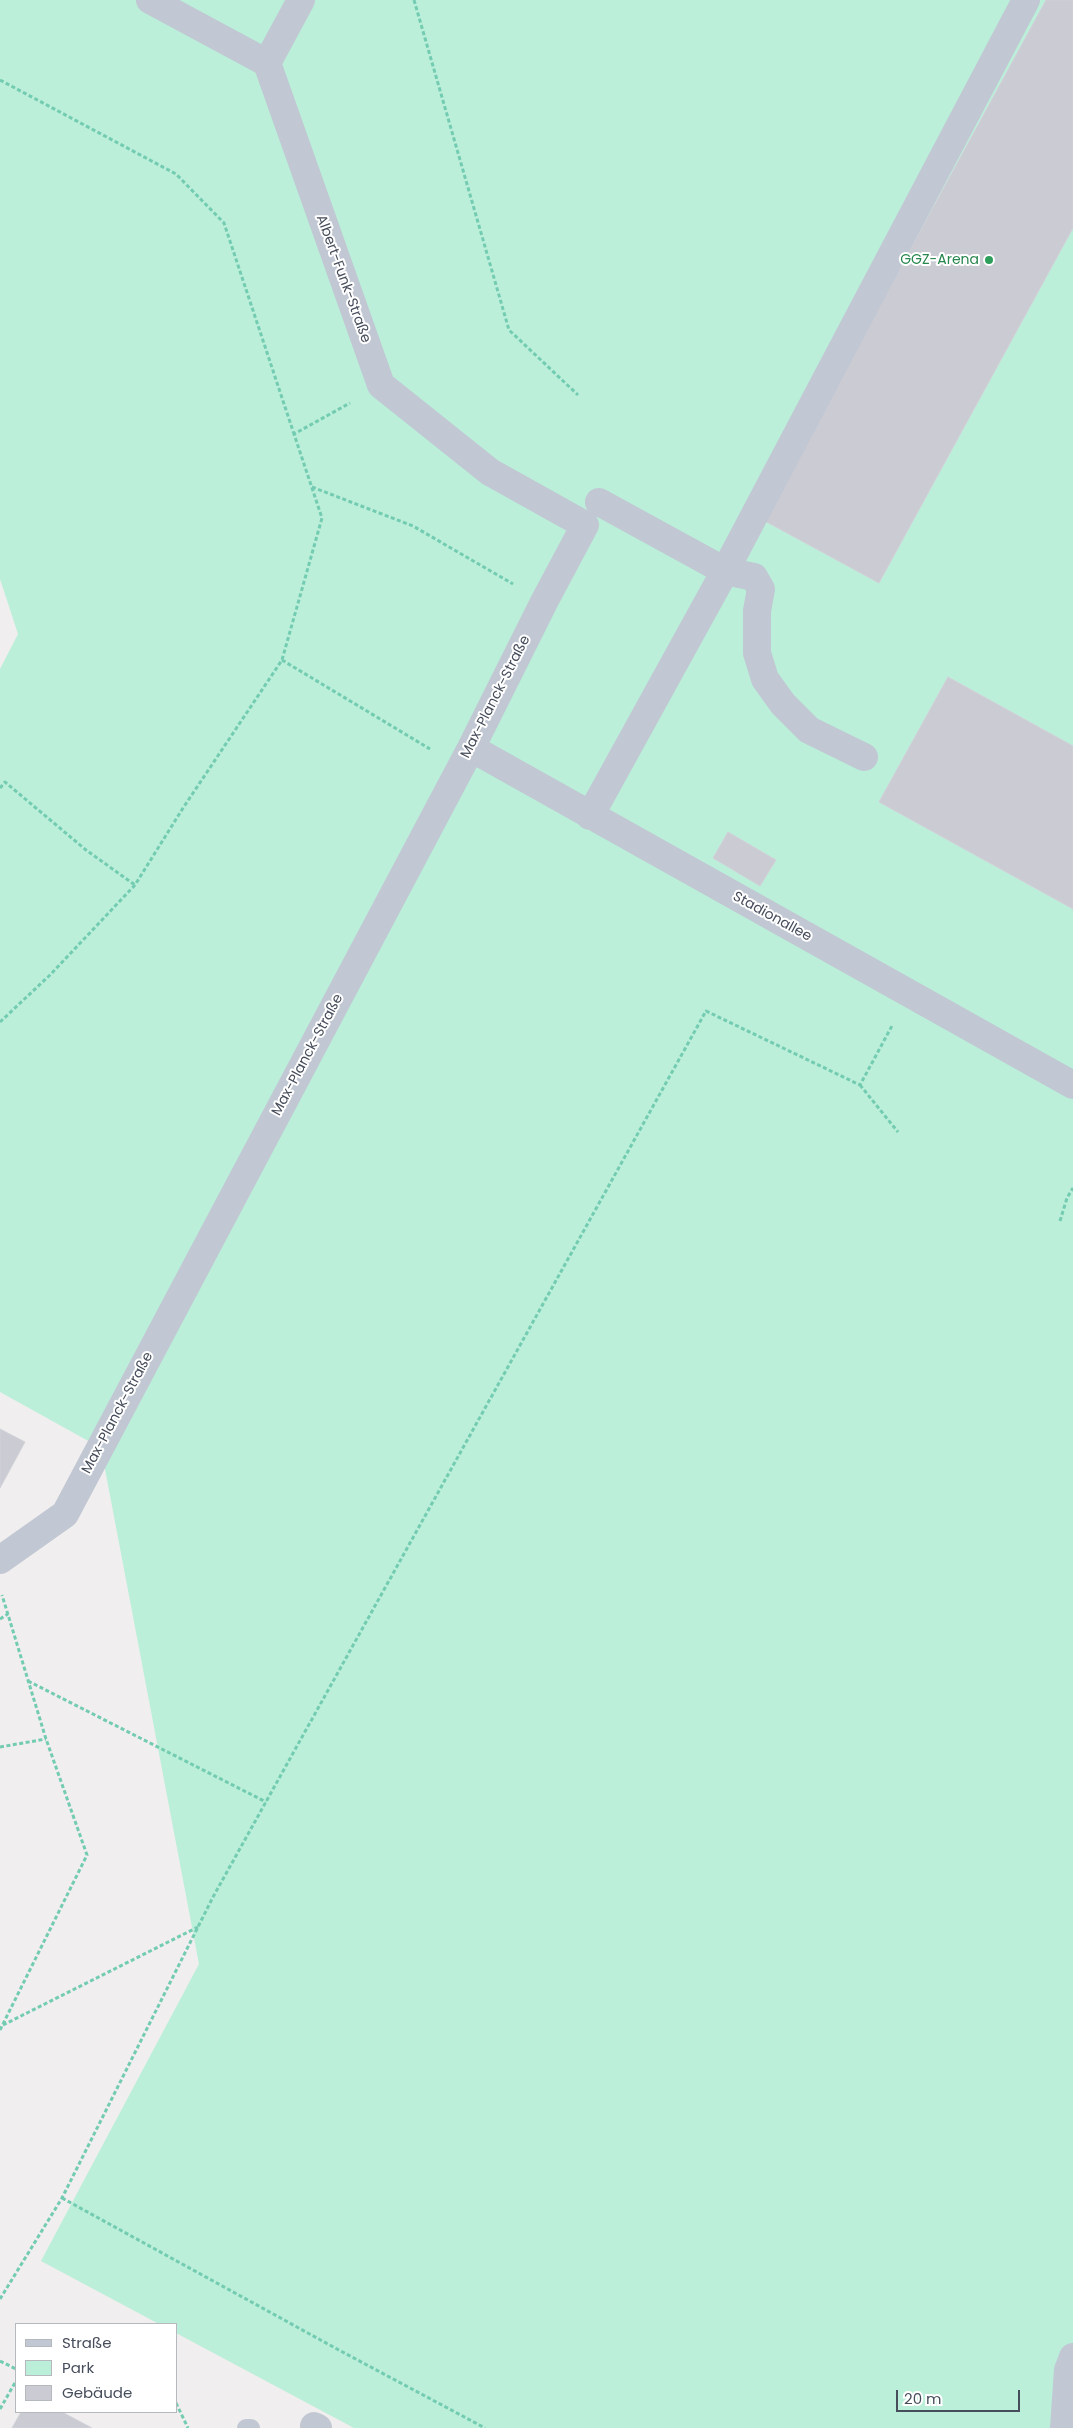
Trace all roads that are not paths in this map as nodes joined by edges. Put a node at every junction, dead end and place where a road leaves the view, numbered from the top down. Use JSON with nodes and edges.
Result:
{"nodes":[{"id":1,"x":150,"y":0,"type":"edge"},
{"id":2,"x":302,"y":0,"type":"edge"},
{"id":3,"x":1026,"y":0,"type":"edge"},
{"id":4,"x":267,"y":63,"type":"junction"},
{"id":5,"x":592,"y":513,"type":"junction"},
{"id":6,"x":725,"y":571,"type":"junction"},
{"id":7,"x":471,"y":748,"type":"junction"},
{"id":8,"x":864,"y":757,"type":"dead end"},
{"id":9,"x":590,"y":816,"type":"junction"},
{"id":10,"x":1073,"y":1085,"type":"edge"},
{"id":11,"x":0,"y":1560,"type":"edge"},
{"id":12,"x":1073,"y":2357,"type":"edge"},
{"id":13,"x":246,"y":2428,"type":"edge"},
{"id":14,"x":251,"y":2428,"type":"edge"},
{"id":15,"x":1064,"y":2428,"type":"edge"}],
"edges":[{"from":1,"to":4,"type":"street"},
{"from":2,"to":4,"type":"street"},
{"from":3,"to":6,"type":"street"},
{"from":4,"to":5,"type":"street","name":"Albert-Funk-Straße"},
{"from":5,"to":6,"type":"street"},
{"from":5,"to":7,"type":"street","name":"Max-Planck-Straße"},
{"from":6,"to":8,"type":"street"},
{"from":6,"to":9,"type":"street"},
{"from":7,"to":9,"type":"street","name":"Stadionallee"},
{"from":7,"to":11,"type":"street","name":"Max-Planck-Straße"},
{"from":9,"to":10,"type":"street","name":"Stadionallee"},
{"from":12,"to":15,"type":"street"},
{"from":13,"to":14,"type":"lane"}]}
